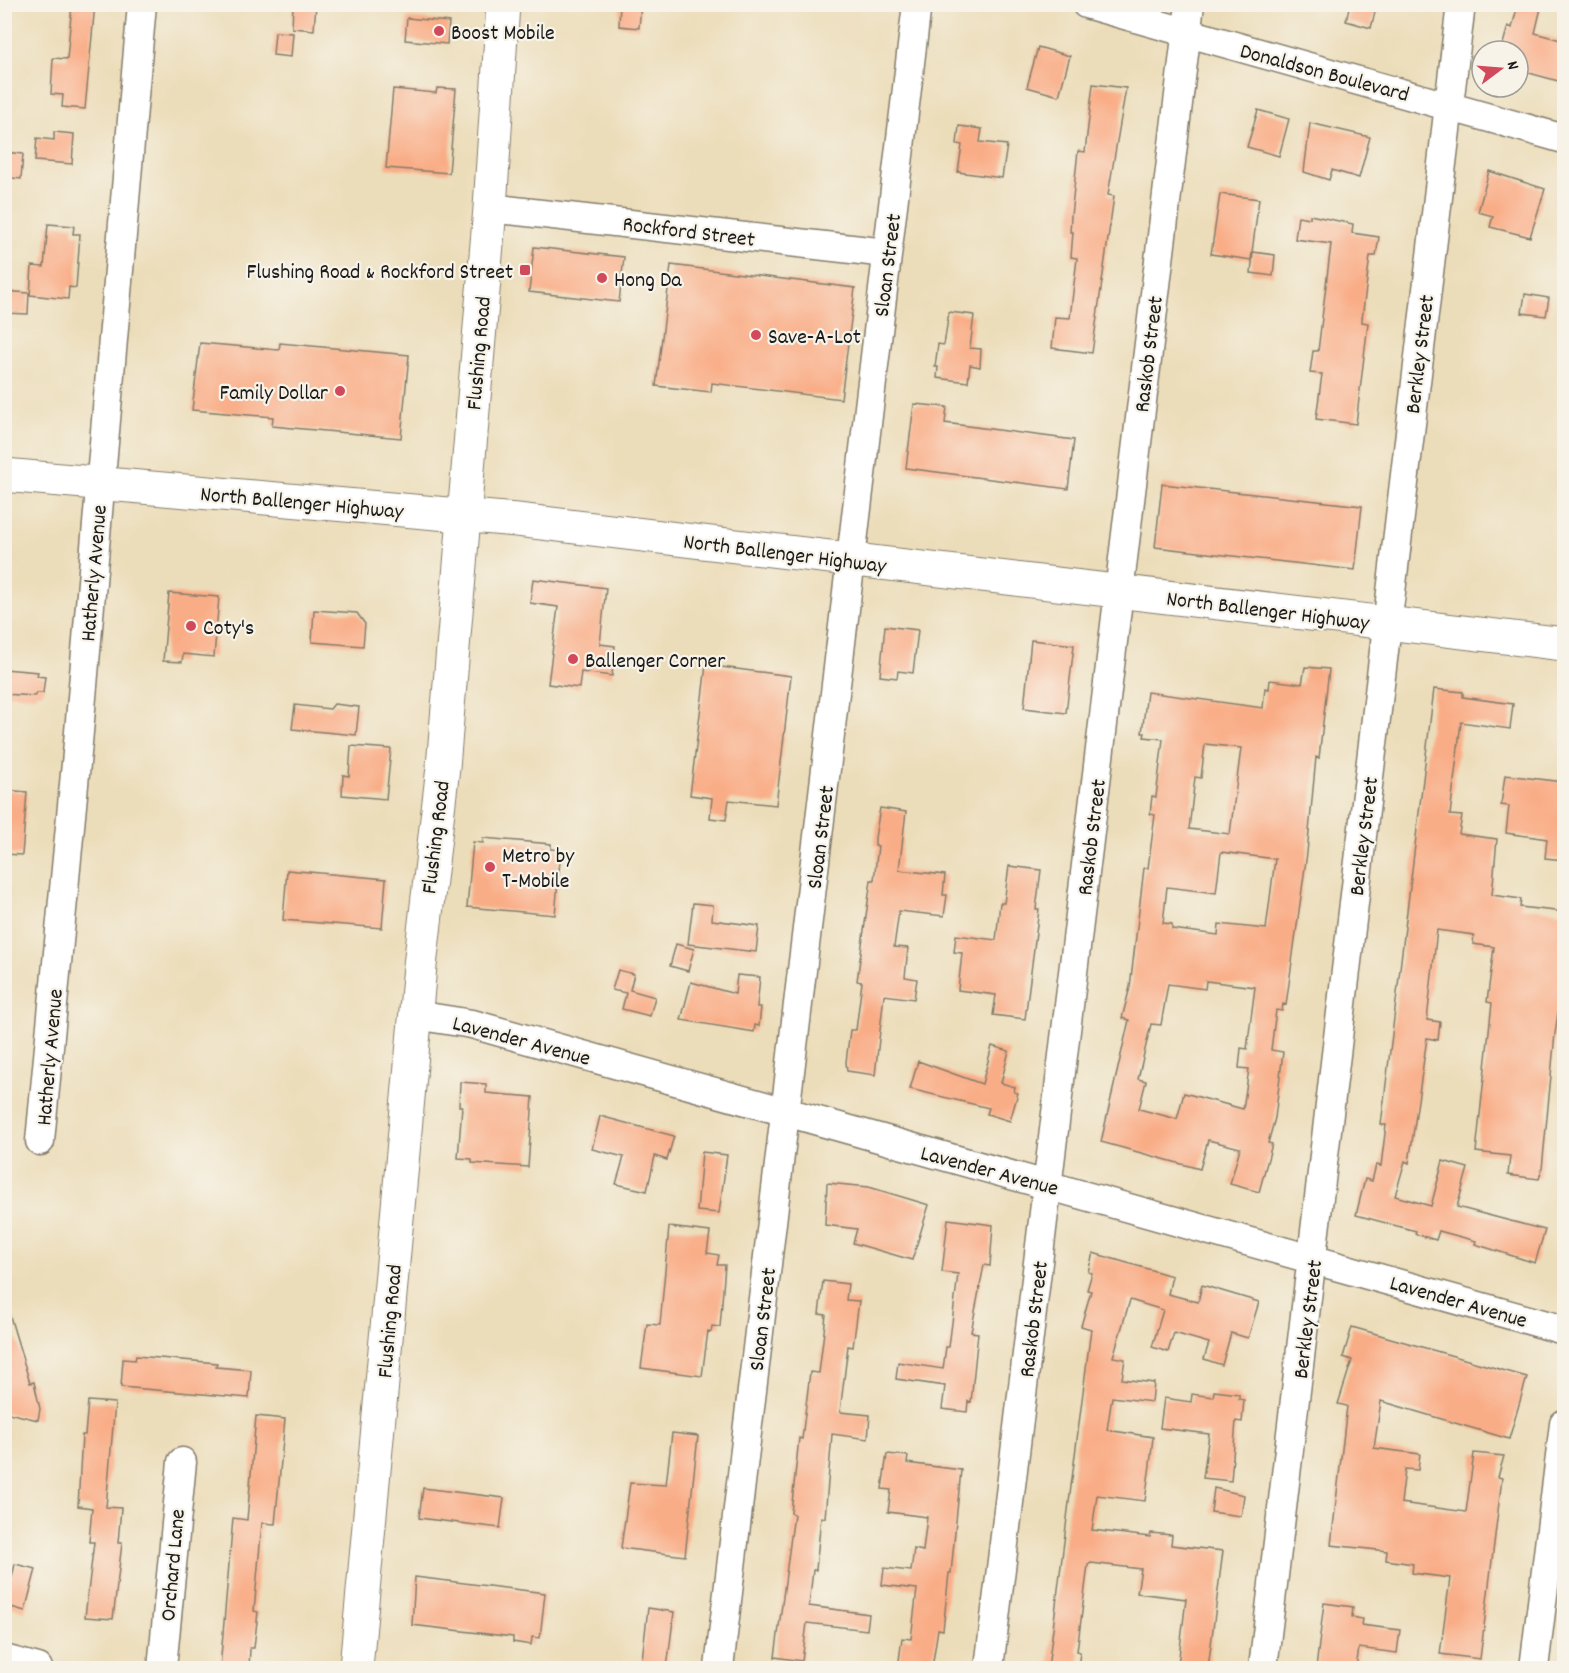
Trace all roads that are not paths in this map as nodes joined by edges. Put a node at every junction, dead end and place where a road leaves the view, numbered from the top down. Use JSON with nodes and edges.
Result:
{"nodes":[{"id":1,"x":142,"y":4,"type":"edge"},
{"id":2,"x":503,"y":4,"type":"edge"},
{"id":3,"x":917,"y":4,"type":"edge"},
{"id":4,"x":1086,"y":4,"type":"edge"},
{"id":5,"x":1190,"y":4,"type":"edge"},
{"id":6,"x":1461,"y":4,"type":"edge"},
{"id":7,"x":1186,"y":32,"type":"junction"},
{"id":8,"x":1448,"y":106,"type":"junction"},
{"id":9,"x":1564,"y":139,"type":"edge"},
{"id":10,"x":490,"y":208,"type":"junction"},
{"id":11,"x":887,"y":254,"type":"junction"},
{"id":12,"x":4,"y":475,"type":"edge"},
{"id":13,"x":100,"y":483,"type":"junction"},
{"id":14,"x":464,"y":516,"type":"junction"},
{"id":15,"x":851,"y":560,"type":"junction"},
{"id":16,"x":1119,"y":591,"type":"junction"},
{"id":17,"x":1386,"y":623,"type":"junction"},
{"id":18,"x":1564,"y":644,"type":"edge"},
{"id":19,"x":415,"y":1015,"type":"junction"},
{"id":20,"x":787,"y":1112,"type":"junction"},
{"id":21,"x":40,"y":1141,"type":"dead end"},
{"id":22,"x":1048,"y":1186,"type":"junction"},
{"id":23,"x":1313,"y":1258,"type":"junction"},
{"id":24,"x":1564,"y":1330,"type":"edge"},
{"id":25,"x":1564,"y":1424,"type":"edge"},
{"id":26,"x":182,"y":1462,"type":"dead end"},
{"id":27,"x":4,"y":1659,"type":"edge"},
{"id":28,"x":38,"y":1668,"type":"edge"},
{"id":29,"x":162,"y":1668,"type":"edge"},
{"id":30,"x":356,"y":1668,"type":"edge"},
{"id":31,"x":719,"y":1668,"type":"edge"},
{"id":32,"x":989,"y":1668,"type":"edge"},
{"id":33,"x":1263,"y":1668,"type":"edge"},
{"id":34,"x":1534,"y":1668,"type":"edge"}],
"edges":[{"from":1,"to":13,"type":"street","name":"Hatherly Avenue"},
{"from":2,"to":10,"type":"main road","name":"Flushing Road"},
{"from":3,"to":11,"type":"street","name":"Sloan Street"},
{"from":4,"to":7,"type":"street","name":"Donaldson Boulevard"},
{"from":5,"to":7,"type":"street","name":"Raskob Street"},
{"from":6,"to":8,"type":"street","name":"Berkley Street"},
{"from":7,"to":8,"type":"street","name":"Donaldson Boulevard"},
{"from":7,"to":16,"type":"street","name":"Raskob Street"},
{"from":8,"to":9,"type":"street","name":"Donaldson Boulevard"},
{"from":8,"to":17,"type":"street","name":"Berkley Street"},
{"from":10,"to":11,"type":"street","name":"Rockford Street"},
{"from":10,"to":14,"type":"main road","name":"Flushing Road"},
{"from":11,"to":15,"type":"street","name":"Sloan Street"},
{"from":12,"to":13,"type":"main road","name":"North Ballenger Highway"},
{"from":13,"to":14,"type":"main road","name":"North Ballenger Highway"},
{"from":13,"to":21,"type":"street","name":"Hatherly Avenue"},
{"from":14,"to":15,"type":"main road","name":"North Ballenger Highway"},
{"from":14,"to":19,"type":"main road","name":"Flushing Road"},
{"from":15,"to":16,"type":"main road","name":"North Ballenger Highway"},
{"from":15,"to":20,"type":"street","name":"Sloan Street"},
{"from":16,"to":17,"type":"main road","name":"North Ballenger Highway"},
{"from":16,"to":22,"type":"street","name":"Raskob Street"},
{"from":17,"to":18,"type":"main road","name":"North Ballenger Highway"},
{"from":17,"to":23,"type":"street","name":"Berkley Street"},
{"from":19,"to":20,"type":"street","name":"Lavender Avenue"},
{"from":19,"to":30,"type":"main road","name":"Flushing Road"},
{"from":20,"to":22,"type":"street","name":"Lavender Avenue"},
{"from":20,"to":31,"type":"street","name":"Sloan Street"},
{"from":22,"to":23,"type":"street","name":"Lavender Avenue"},
{"from":22,"to":32,"type":"street","name":"Raskob Street"},
{"from":23,"to":24,"type":"street","name":"Lavender Avenue"},
{"from":23,"to":33,"type":"street","name":"Berkley Street"},
{"from":25,"to":34,"type":"street"},
{"from":26,"to":29,"type":"street","name":"Orchard Lane"},
{"from":27,"to":28,"type":"street"}]}
